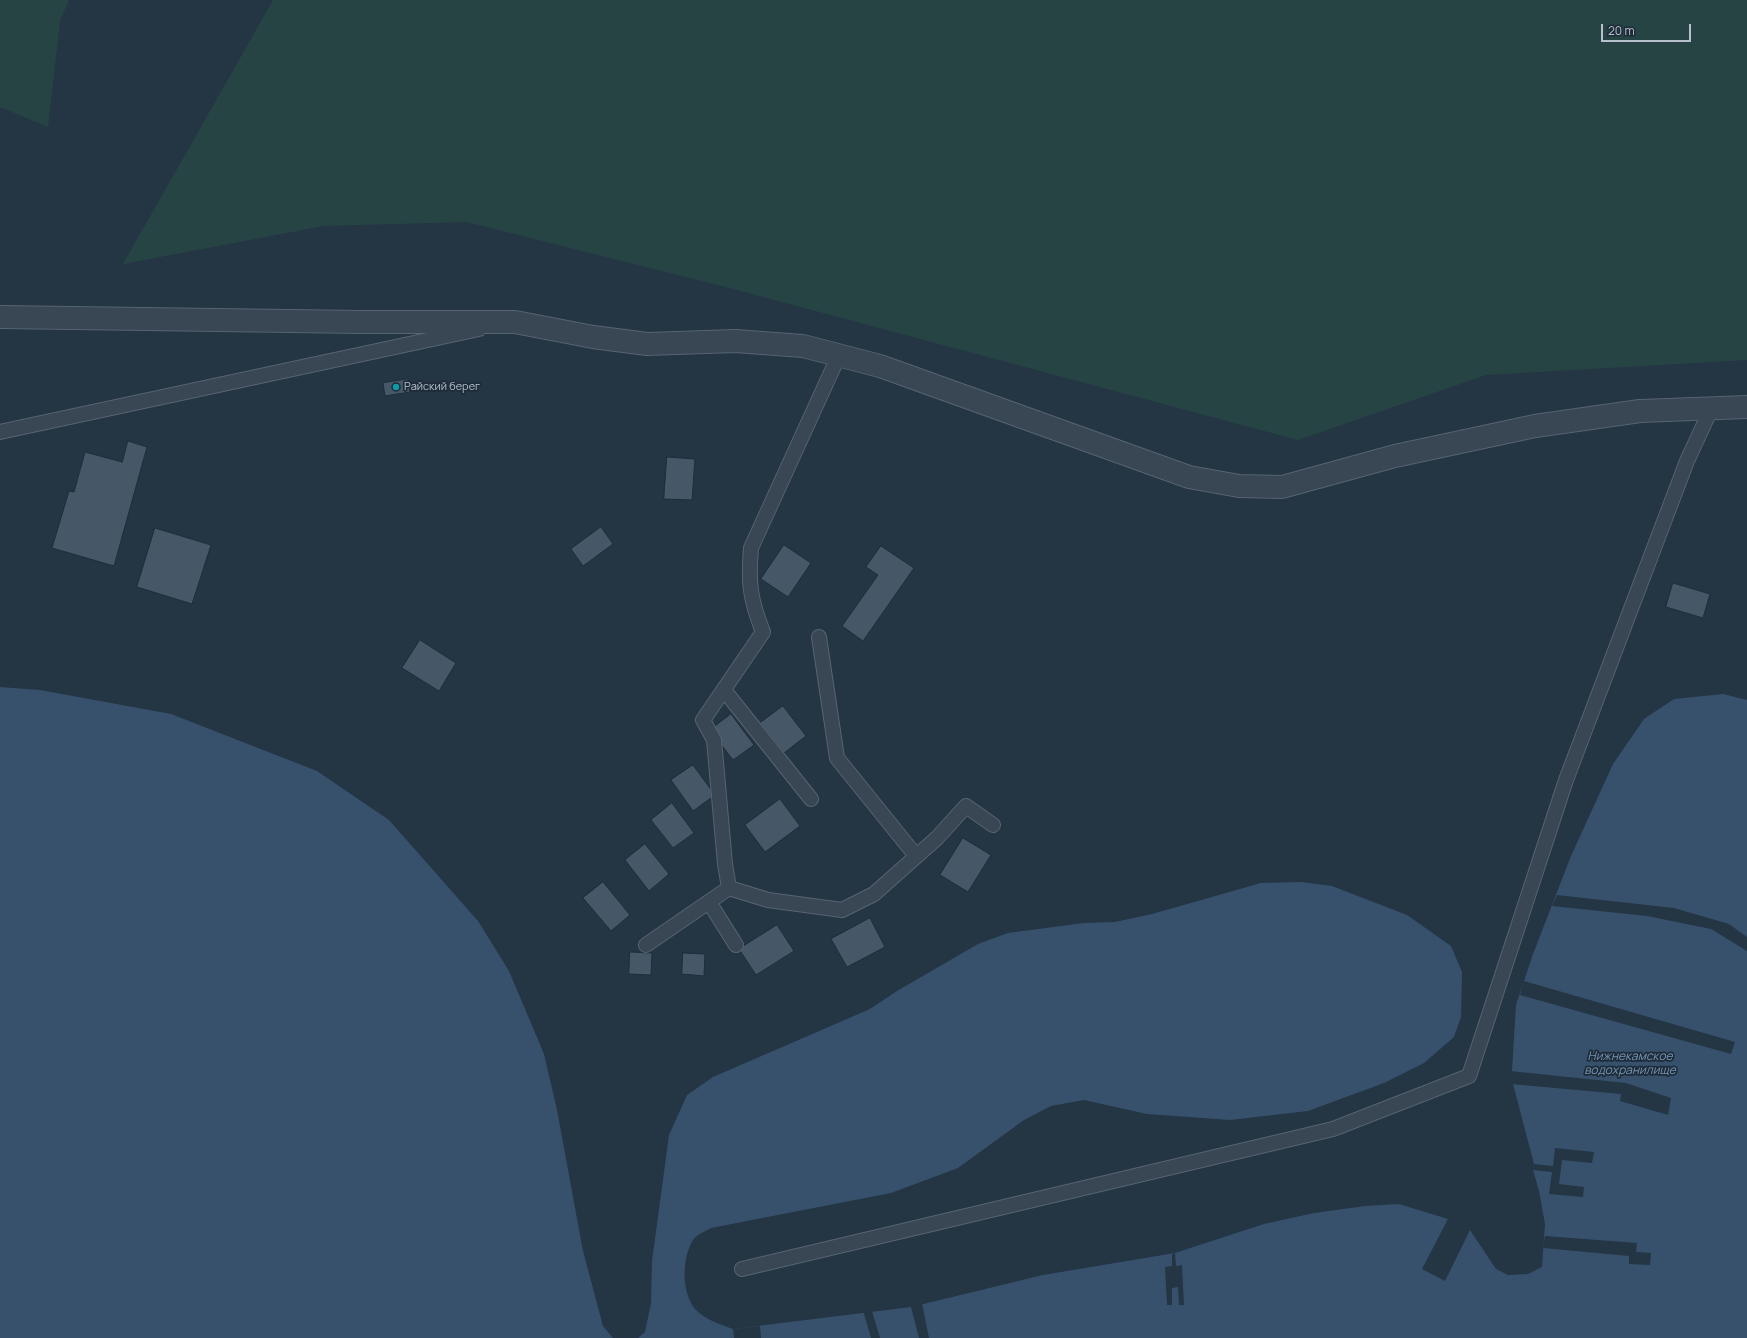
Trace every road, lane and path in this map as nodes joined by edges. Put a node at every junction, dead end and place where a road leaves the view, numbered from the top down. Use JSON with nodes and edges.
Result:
{"nodes":[{"id":1,"x":0,"y":316,"type":"edge"},
{"id":2,"x":515,"y":322,"type":"junction"},
{"id":3,"x":839,"y":355,"type":"junction"},
{"id":4,"x":1747,"y":406,"type":"edge"},
{"id":5,"x":1712,"y":407,"type":"junction"},
{"id":6,"x":0,"y":432,"type":"edge"},
{"id":7,"x":819,"y":637,"type":"dead end"},
{"id":8,"x":724,"y":690,"type":"junction"},
{"id":9,"x":811,"y":799,"type":"dead end"},
{"id":10,"x":993,"y":825,"type":"dead end"},
{"id":11,"x":916,"y":856,"type":"junction"},
{"id":12,"x":730,"y":888,"type":"junction"},
{"id":13,"x":709,"y":902,"type":"junction"},
{"id":14,"x":646,"y":945,"type":"dead end"},
{"id":15,"x":736,"y":945,"type":"dead end"},
{"id":16,"x":742,"y":1269,"type":"dead end"}],
"edges":[{"from":1,"to":2,"type":"street"},
{"from":2,"to":3,"type":"street"},
{"from":2,"to":6,"type":"lane"},
{"from":3,"to":5,"type":"street"},
{"from":3,"to":8,"type":"lane"},
{"from":4,"to":5,"type":"street"},
{"from":5,"to":16,"type":"lane"},
{"from":7,"to":11,"type":"lane"},
{"from":8,"to":9,"type":"lane"},
{"from":8,"to":12,"type":"lane"},
{"from":10,"to":11,"type":"lane"},
{"from":11,"to":12,"type":"lane"},
{"from":12,"to":13,"type":"lane"},
{"from":13,"to":14,"type":"lane"},
{"from":13,"to":15,"type":"lane"}]}
